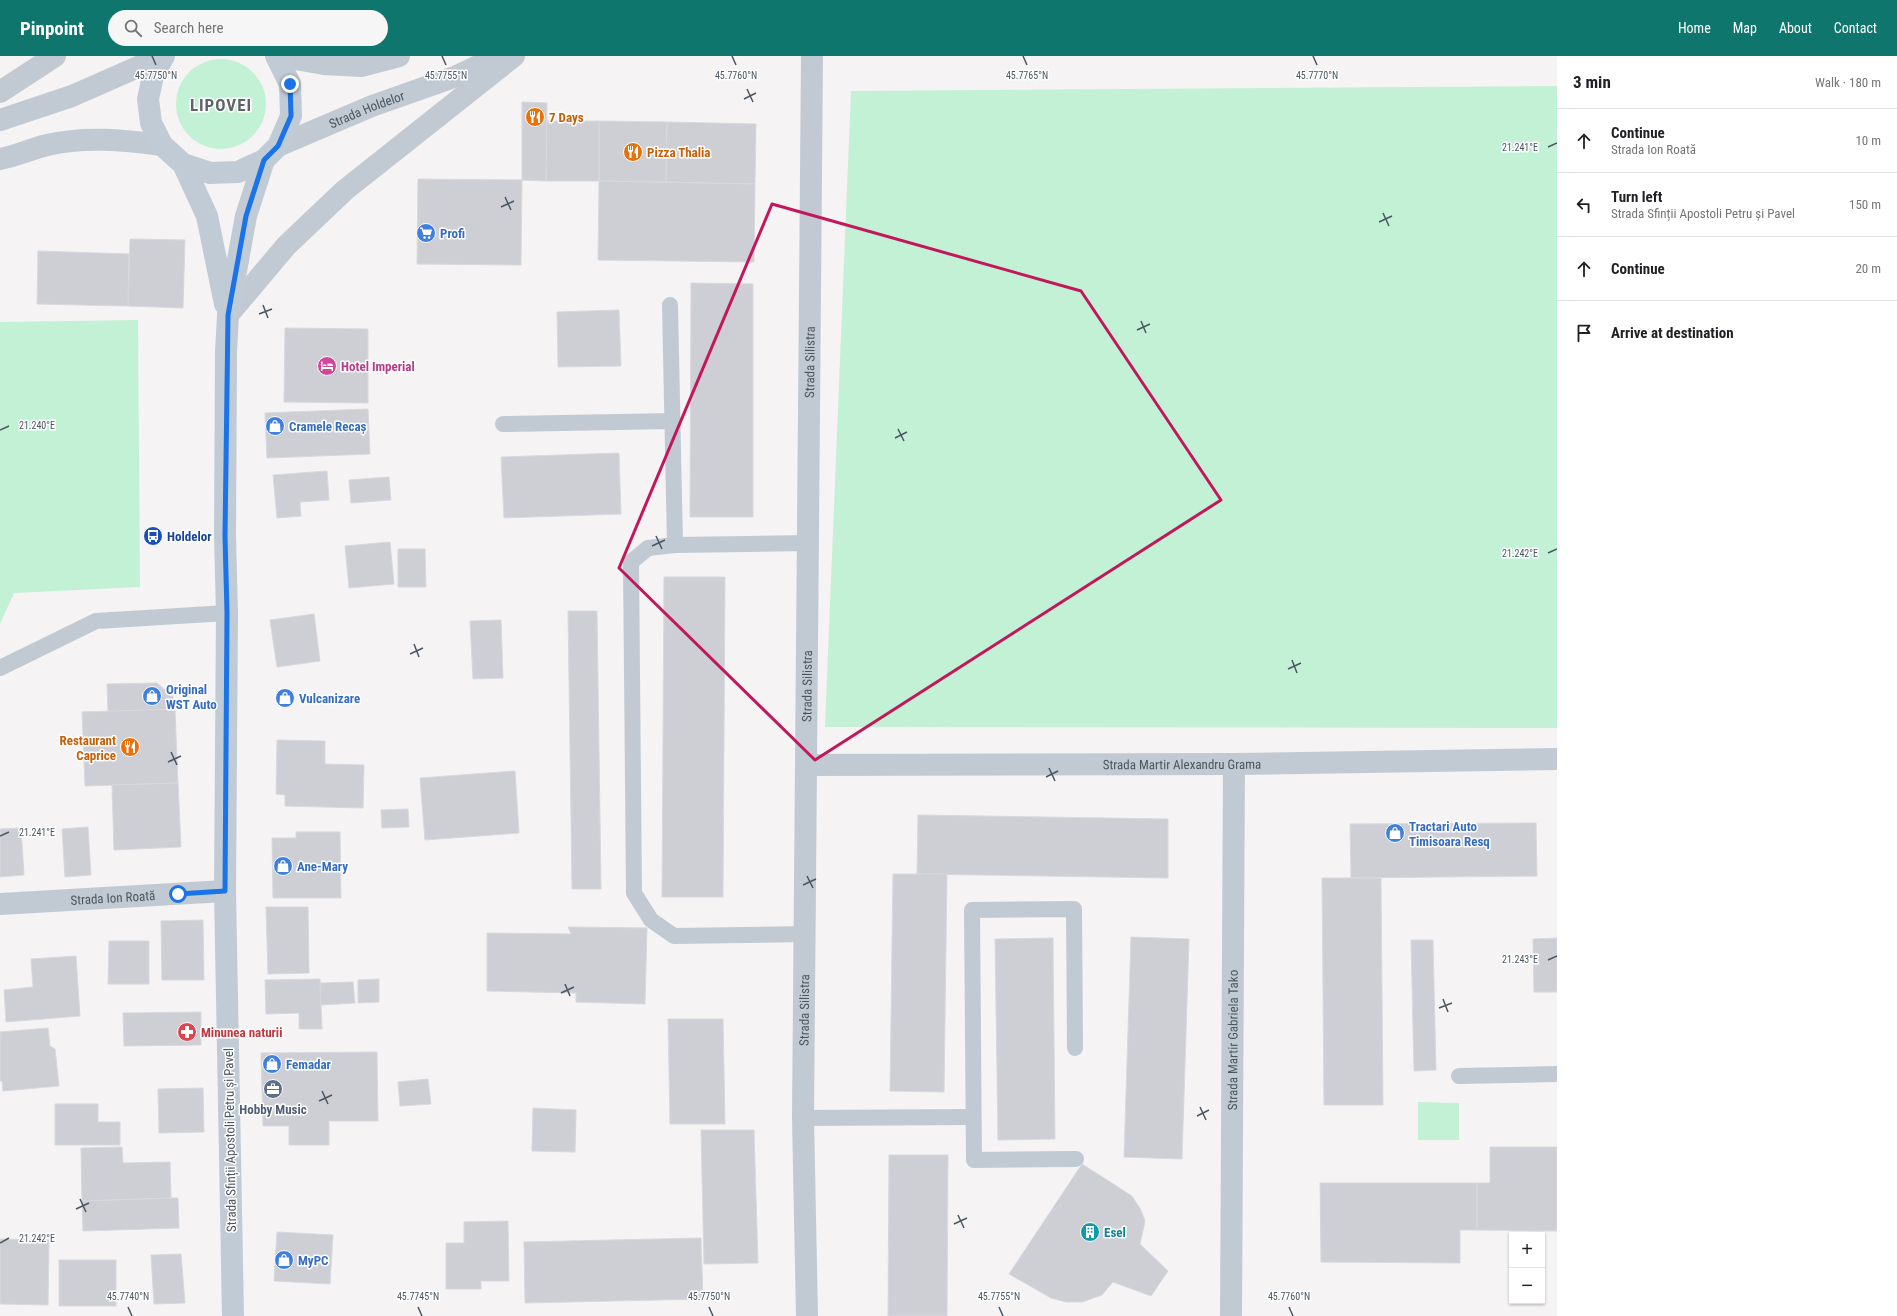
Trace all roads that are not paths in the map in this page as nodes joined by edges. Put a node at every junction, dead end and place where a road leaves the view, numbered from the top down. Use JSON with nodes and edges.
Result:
{"nodes":[{"id":1,"x":55,"y":56,"type":"edge"},
{"id":2,"x":164,"y":56,"type":"edge"},
{"id":3,"x":277,"y":56,"type":"edge"},
{"id":4,"x":398,"y":56,"type":"edge"},
{"id":5,"x":499,"y":56,"type":"edge"},
{"id":6,"x":514,"y":56,"type":"edge"},
{"id":7,"x":812,"y":56,"type":"edge"},
{"id":8,"x":0,"y":92,"type":"edge"},
{"id":9,"x":0,"y":120,"type":"edge"},
{"id":10,"x":162,"y":145,"type":"junction"},
{"id":11,"x":271,"y":152,"type":"junction"},
{"id":12,"x":0,"y":159,"type":"edge"},
{"id":13,"x":183,"y":164,"type":"junction"},
{"id":14,"x":670,"y":305,"type":"dead end"},
{"id":15,"x":228,"y":315,"type":"junction"},
{"id":16,"x":673,"y":421,"type":"junction"},
{"id":17,"x":503,"y":424,"type":"dead end"},
{"id":18,"x":808,"y":543,"type":"junction"},
{"id":19,"x":675,"y":545,"type":"junction"},
{"id":20,"x":227,"y":613,"type":"junction"},
{"id":21,"x":0,"y":668,"type":"edge"},
{"id":22,"x":1557,"y":759,"type":"edge"},
{"id":23,"x":1234,"y":764,"type":"junction"},
{"id":24,"x":807,"y":765,"type":"junction"},
{"id":25,"x":225,"y":891,"type":"junction"},
{"id":26,"x":0,"y":904,"type":"edge"},
{"id":27,"x":805,"y":934,"type":"junction"},
{"id":28,"x":1075,"y":1048,"type":"dead end"},
{"id":29,"x":1557,"y":1074,"type":"edge"},
{"id":30,"x":1459,"y":1076,"type":"dead end"},
{"id":31,"x":974,"y":1117,"type":"junction"},
{"id":32,"x":803,"y":1118,"type":"junction"},
{"id":33,"x":1076,"y":1159,"type":"dead end"},
{"id":34,"x":233,"y":1316,"type":"edge"},
{"id":35,"x":807,"y":1316,"type":"edge"},
{"id":36,"x":1231,"y":1316,"type":"edge"}],
"edges":[{"from":1,"to":8,"type":"street"},
{"from":2,"to":9,"type":"street"},
{"from":2,"to":10,"type":"main road"},
{"from":3,"to":4,"type":"street"},
{"from":3,"to":11,"type":"main road","name":"Strada Sfinții Apostoli Petru și Pavel"},
{"from":5,"to":11,"type":"street","name":"Strada Holdelor"},
{"from":6,"to":15,"type":"street"},
{"from":7,"to":18,"type":"street","name":"Strada Silistra"},
{"from":10,"to":12,"type":"street"},
{"from":10,"to":13,"type":"main road"},
{"from":11,"to":13,"type":"main road"},
{"from":11,"to":15,"type":"main road","name":"Strada Sfinții Apostoli Petru și Pavel"},
{"from":13,"to":15,"type":"main road","name":"Strada Sfinții Apostoli Petru și Pavel"},
{"from":14,"to":16,"type":"lane"},
{"from":15,"to":20,"type":"main road","name":"Strada Sfinții Apostoli Petru și Pavel"},
{"from":16,"to":17,"type":"lane"},
{"from":16,"to":19,"type":"lane"},
{"from":18,"to":19,"type":"lane"},
{"from":18,"to":24,"type":"street","name":"Strada Silistra"},
{"from":19,"to":27,"type":"lane"},
{"from":20,"to":21,"type":"lane"},
{"from":20,"to":25,"type":"main road","name":"Strada Sfinții Apostoli Petru și Pavel"},
{"from":22,"to":23,"type":"street","name":"Strada Martir Alexandru Grama"},
{"from":23,"to":24,"type":"street","name":"Strada Martir Alexandru Grama"},
{"from":23,"to":36,"type":"street","name":"Strada Martir Gabriela Tako"},
{"from":24,"to":27,"type":"street","name":"Strada Silistra"},
{"from":25,"to":26,"type":"street","name":"Strada Ion Roată"},
{"from":25,"to":34,"type":"main road","name":"Strada Sfinții Apostoli Petru și Pavel"},
{"from":27,"to":32,"type":"street","name":"Strada Silistra"},
{"from":28,"to":31,"type":"lane"},
{"from":29,"to":30,"type":"lane"},
{"from":31,"to":32,"type":"lane"},
{"from":31,"to":33,"type":"lane"},
{"from":32,"to":35,"type":"street","name":"Strada Silistra"}]}
